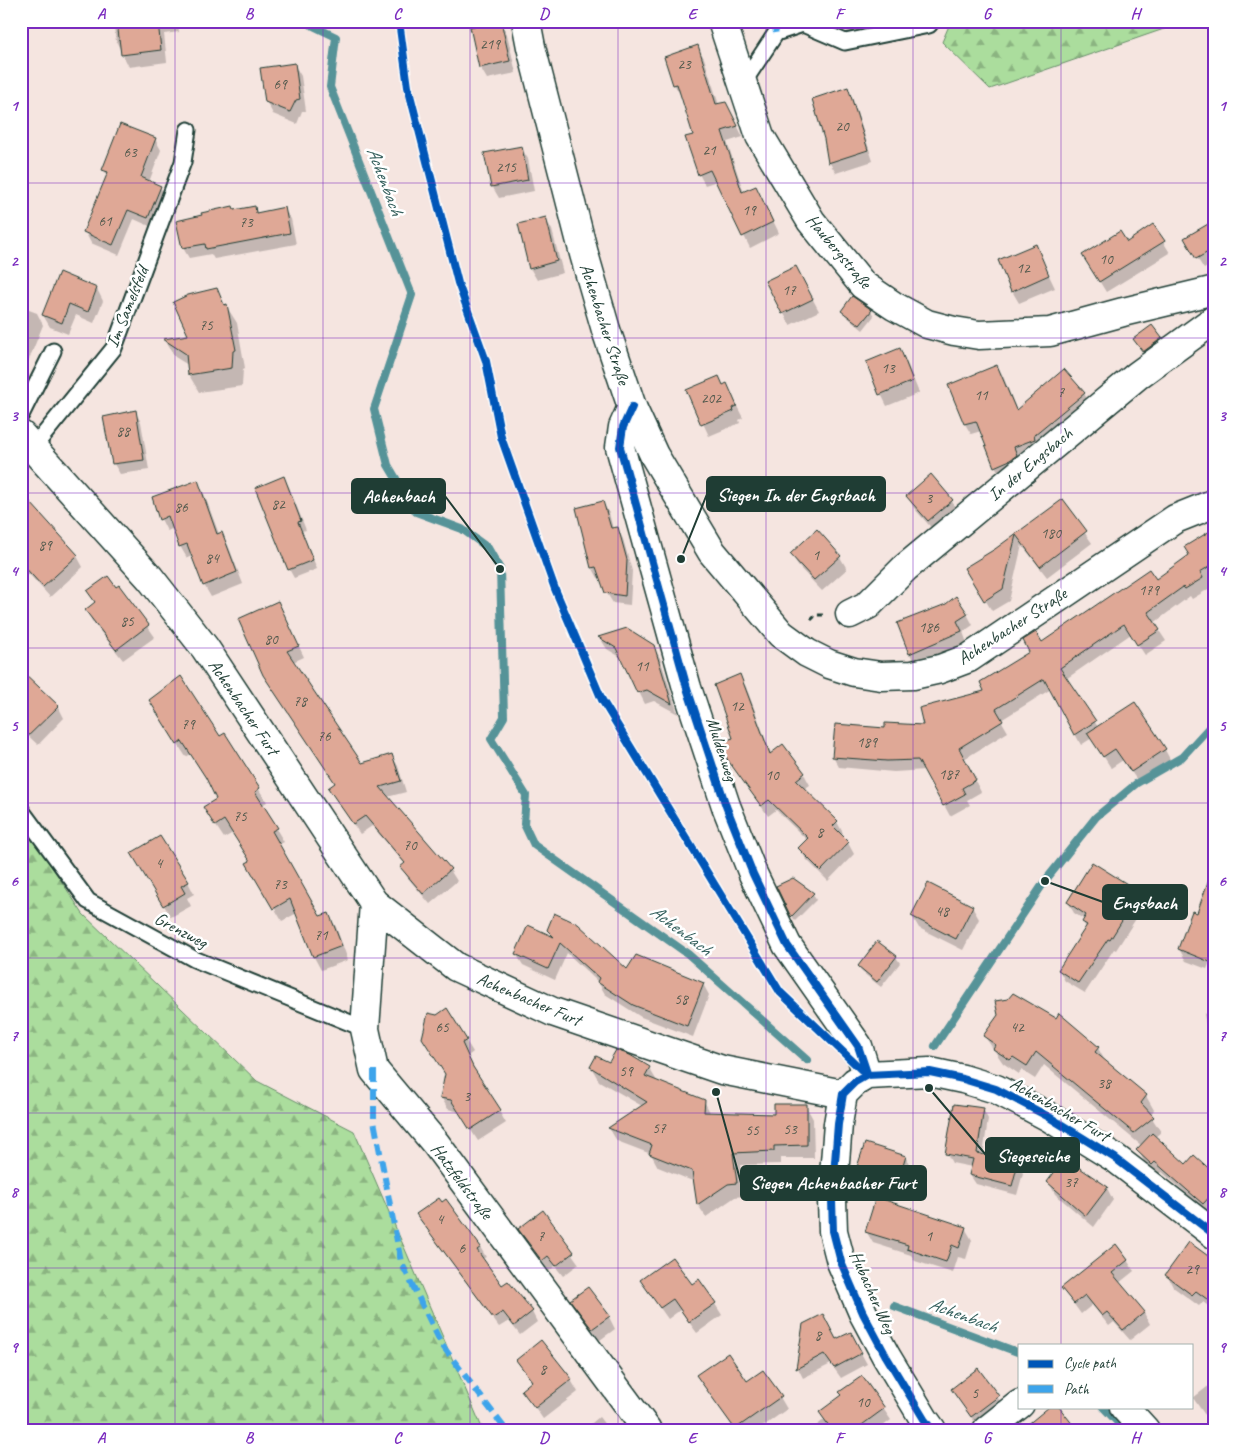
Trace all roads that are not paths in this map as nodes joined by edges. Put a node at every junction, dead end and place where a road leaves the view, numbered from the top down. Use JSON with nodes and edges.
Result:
{"nodes":[{"id":1,"x":526,"y":21,"type":"edge"},
{"id":2,"x":722,"y":21,"type":"edge"},
{"id":3,"x":932,"y":21,"type":"edge"},
{"id":4,"x":742,"y":83,"type":"junction"},
{"id":5,"x":188,"y":130,"type":"dead end"},
{"id":6,"x":1215,"y":290,"type":"edge"},
{"id":7,"x":1215,"y":319,"type":"edge"},
{"id":8,"x":53,"y":351,"type":"dead end"},
{"id":9,"x":632,"y":407,"type":"junction"},
{"id":10,"x":21,"y":415,"type":"edge"},
{"id":11,"x":27,"y":442,"type":"edge"},
{"id":12,"x":1215,"y":503,"type":"edge"},
{"id":13,"x":850,"y":614,"type":"dead end"},
{"id":14,"x":21,"y":810,"type":"edge"},
{"id":15,"x":374,"y":903,"type":"junction"},
{"id":16,"x":365,"y":1028,"type":"junction"},
{"id":17,"x":867,"y":1075,"type":"junction"},
{"id":18,"x":843,"y":1094,"type":"junction"},
{"id":19,"x":1215,"y":1235,"type":"edge"},
{"id":20,"x":1018,"y":1406,"type":"edge"},
{"id":21,"x":1125,"y":1408,"type":"edge"},
{"id":22,"x":647,"y":1430,"type":"edge"},
{"id":23,"x":932,"y":1430,"type":"edge"},
{"id":24,"x":987,"y":1430,"type":"edge"},
{"id":25,"x":1144,"y":1430,"type":"edge"}],
"edges":[{"from":1,"to":9,"type":"street","name":"Achenbacher Straße"},
{"from":2,"to":4,"type":"street","name":"Haubergstraße"},
{"from":3,"to":4,"type":"lane"},
{"from":4,"to":6,"type":"street","name":"Haubergstraße"},
{"from":5,"to":11,"type":"lane","name":"Im Samelsfeld"},
{"from":7,"to":13,"type":"street","name":"In der Engsbach"},
{"from":8,"to":10,"type":"lane"},
{"from":9,"to":12,"type":"street","name":"Achenbacher Straße"},
{"from":9,"to":17,"type":"street","name":"Muldenweg"},
{"from":11,"to":15,"type":"street","name":"Achenbacher Furt"},
{"from":14,"to":16,"type":"lane","name":"Grenzweg"},
{"from":15,"to":16,"type":"street","name":"Hatzfeldstraße"},
{"from":15,"to":18,"type":"street","name":"Achenbacher Furt"},
{"from":16,"to":22,"type":"street","name":"Hatzfeldstraße"},
{"from":17,"to":18,"type":"street"},
{"from":17,"to":19,"type":"street","name":"Achenbacher Furt"},
{"from":18,"to":23,"type":"street","name":"Hubacher Weg"},
{"from":20,"to":24,"type":"street"},
{"from":21,"to":25,"type":"street"}]}
